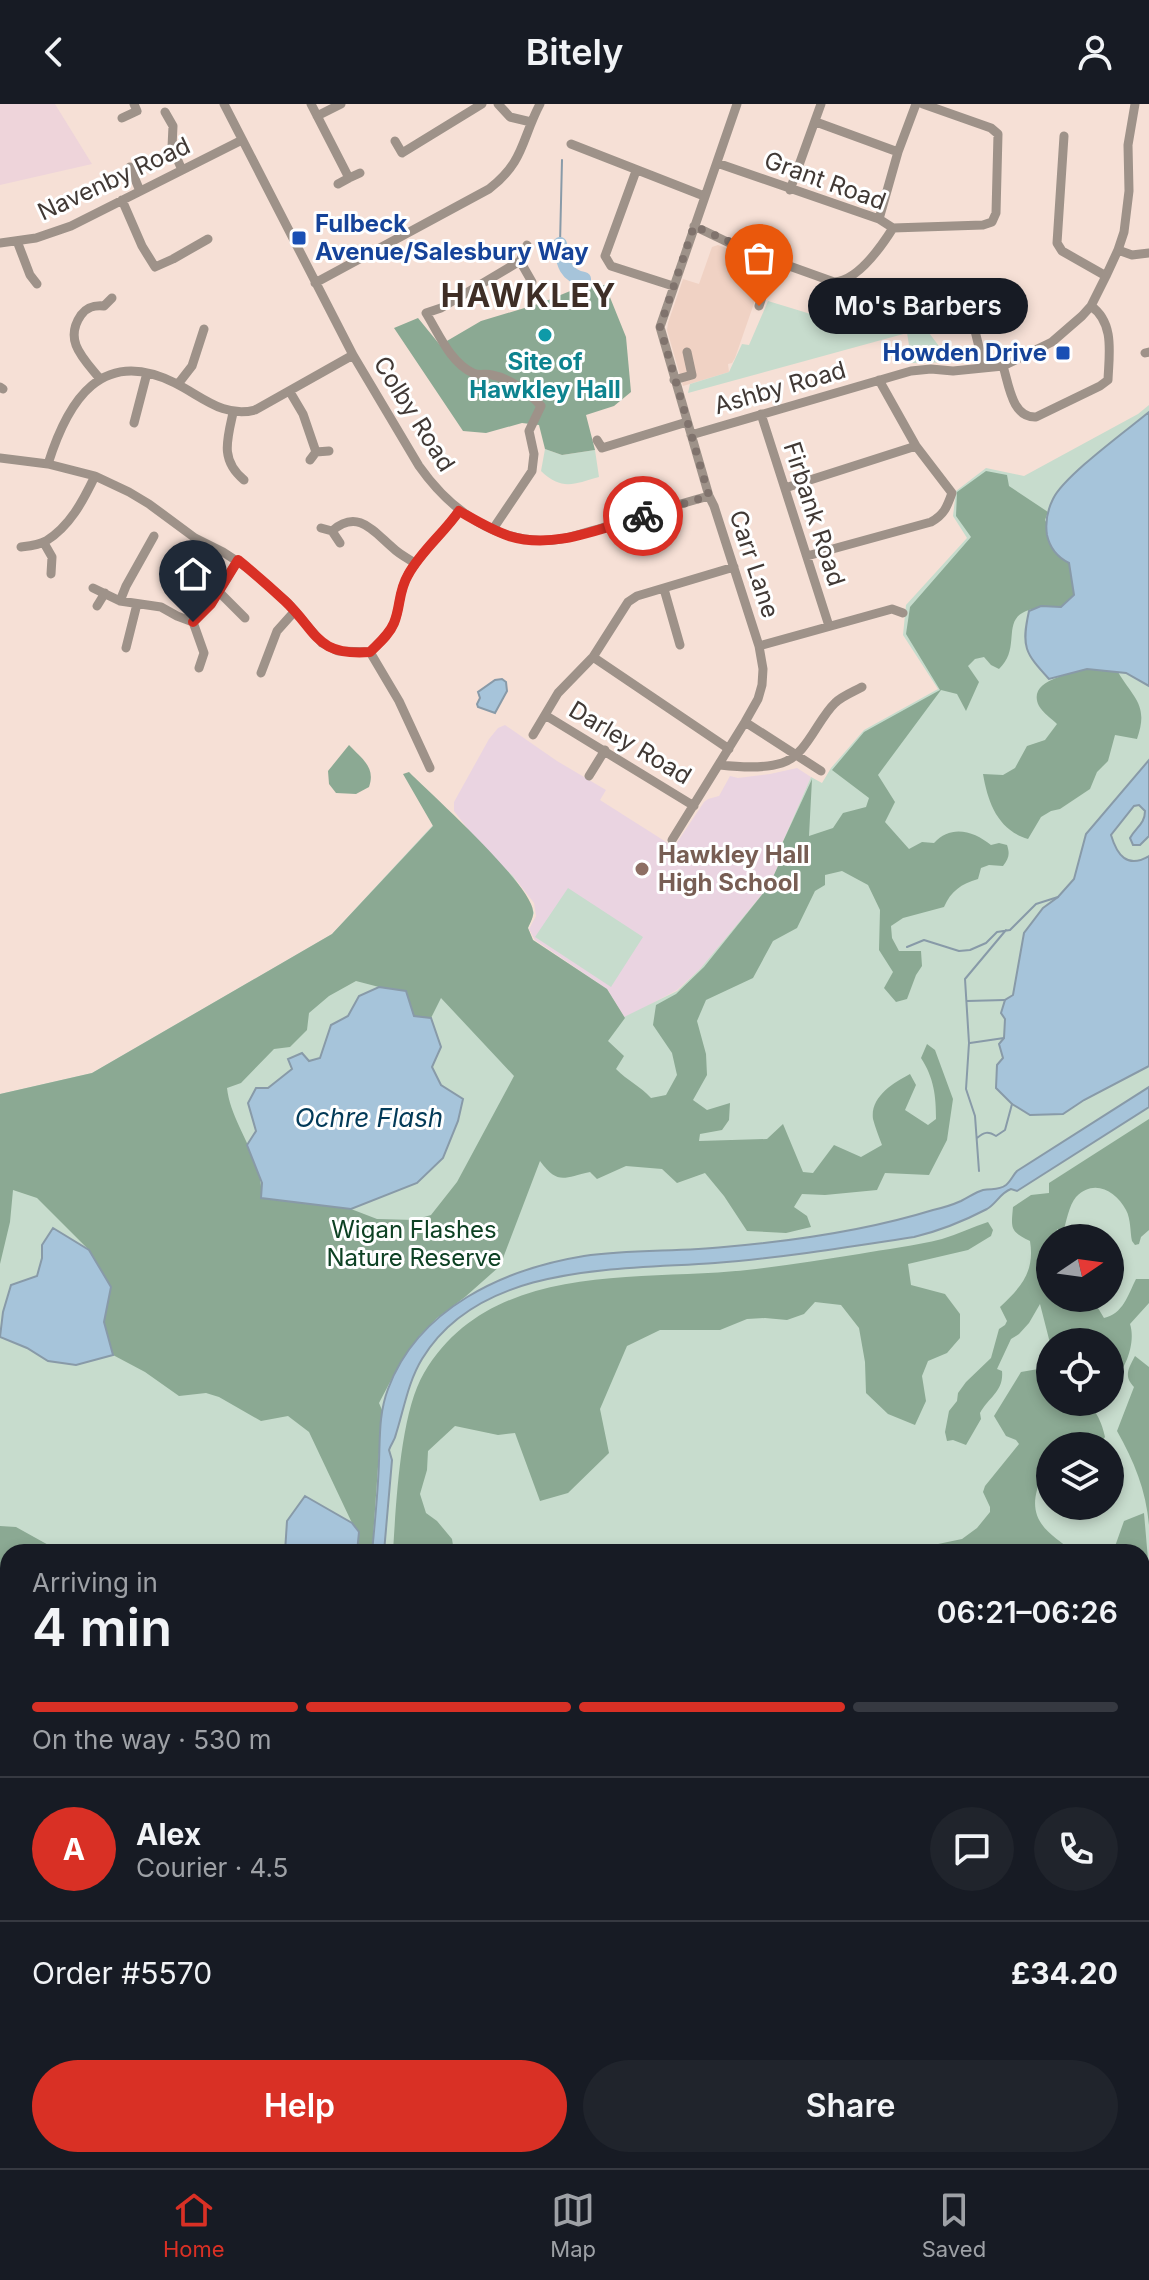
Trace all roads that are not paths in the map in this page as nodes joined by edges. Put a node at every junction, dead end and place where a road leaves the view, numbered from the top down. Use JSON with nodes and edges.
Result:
{"nodes":[{"id":1,"x":134,"y":104,"type":"edge"},
{"id":2,"x":224,"y":104,"type":"edge"},
{"id":3,"x":311,"y":104,"type":"edge"},
{"id":4,"x":341,"y":104,"type":"edge"},
{"id":5,"x":482,"y":104,"type":"edge"},
{"id":6,"x":498,"y":104,"type":"edge"},
{"id":7,"x":540,"y":104,"type":"edge"},
{"id":8,"x":737,"y":104,"type":"edge"},
{"id":9,"x":821,"y":104,"type":"edge"},
{"id":10,"x":916,"y":104,"type":"edge"},
{"id":11,"x":923,"y":104,"type":"edge"},
{"id":12,"x":1135,"y":104,"type":"edge"},
{"id":13,"x":165,"y":112,"type":"dead end"},
{"id":14,"x":317,"y":116,"type":"junction"},
{"id":15,"x":122,"y":118,"type":"dead end"},
{"id":16,"x":531,"y":122,"type":"junction"},
{"id":17,"x":816,"y":122,"type":"junction"},
{"id":18,"x":1064,"y":136,"type":"dead end"},
{"id":19,"x":242,"y":140,"type":"junction"},
{"id":20,"x":395,"y":141,"type":"dead end"},
{"id":21,"x":571,"y":144,"type":"dead end"},
{"id":22,"x":898,"y":152,"type":"junction"},
{"id":23,"x":402,"y":153,"type":"junction"},
{"id":24,"x":391,"y":159,"type":"dead end"},
{"id":25,"x":717,"y":163,"type":"junction"},
{"id":26,"x":130,"y":167,"type":"dead end"},
{"id":27,"x":182,"y":170,"type":"junction"},
{"id":28,"x":636,"y":171,"type":"junction"},
{"id":29,"x":360,"y":173,"type":"dead end"},
{"id":30,"x":349,"y":178,"type":"junction"},
{"id":31,"x":338,"y":184,"type":"dead end"},
{"id":32,"x":790,"y":190,"type":"junction"},
{"id":33,"x":140,"y":191,"type":"junction"},
{"id":34,"x":704,"y":196,"type":"junction"},
{"id":35,"x":122,"y":200,"type":"junction"},
{"id":36,"x":879,"y":219,"type":"junction"},
{"id":37,"x":694,"y":226,"type":"junction"},
{"id":38,"x":893,"y":228,"type":"junction"},
{"id":39,"x":208,"y":239,"type":"dead end"},
{"id":40,"x":17,"y":241,"type":"junction"},
{"id":41,"x":0,"y":243,"type":"edge"},
{"id":42,"x":527,"y":245,"type":"dead end"},
{"id":43,"x":1118,"y":250,"type":"junction"},
{"id":44,"x":1149,"y":253,"type":"edge"},
{"id":45,"x":520,"y":261,"type":"junction"},
{"id":46,"x":774,"y":261,"type":"junction"},
{"id":47,"x":1106,"y":276,"type":"junction"},
{"id":48,"x":30,"y":280,"type":"dead end"},
{"id":49,"x":532,"y":282,"type":"dead end"},
{"id":50,"x":315,"y":283,"type":"junction"},
{"id":51,"x":673,"y":286,"type":"junction"},
{"id":52,"x":112,"y":298,"type":"dead end"},
{"id":53,"x":999,"y":302,"type":"dead end"},
{"id":54,"x":759,"y":306,"type":"dead end"},
{"id":55,"x":1091,"y":306,"type":"junction"},
{"id":56,"x":204,"y":329,"type":"dead end"},
{"id":57,"x":687,"y":352,"type":"dead end"},
{"id":58,"x":353,"y":355,"type":"junction"},
{"id":59,"x":1003,"y":366,"type":"junction"},
{"id":60,"x":984,"y":367,"type":"junction"},
{"id":61,"x":147,"y":373,"type":"junction"},
{"id":62,"x":100,"y":379,"type":"junction"},
{"id":63,"x":674,"y":380,"type":"junction"},
{"id":64,"x":879,"y":380,"type":"junction"},
{"id":65,"x":178,"y":384,"type":"junction"},
{"id":66,"x":290,"y":392,"type":"junction"},
{"id":67,"x":233,"y":413,"type":"junction"},
{"id":68,"x":761,"y":414,"type":"junction"},
{"id":69,"x":687,"y":422,"type":"junction"},
{"id":70,"x":134,"y":423,"type":"dead end"},
{"id":71,"x":691,"y":435,"type":"junction"},
{"id":72,"x":597,"y":440,"type":"dead end"},
{"id":73,"x":916,"y":446,"type":"junction"},
{"id":74,"x":329,"y":451,"type":"dead end"},
{"id":75,"x":0,"y":458,"type":"edge"},
{"id":76,"x":48,"y":464,"type":"junction"},
{"id":77,"x":95,"y":476,"type":"junction"},
{"id":78,"x":244,"y":480,"type":"dead end"},
{"id":79,"x":785,"y":488,"type":"junction"},
{"id":80,"x":709,"y":496,"type":"junction"},
{"id":81,"x":459,"y":511,"type":"junction"},
{"id":82,"x":321,"y":528,"type":"dead end"},
{"id":83,"x":493,"y":529,"type":"junction"},
{"id":84,"x":332,"y":531,"type":"junction"},
{"id":85,"x":154,"y":536,"type":"dead end"},
{"id":86,"x":44,"y":543,"type":"junction"},
{"id":87,"x":340,"y":543,"type":"dead end"},
{"id":88,"x":21,"y":547,"type":"dead end"},
{"id":89,"x":807,"y":556,"type":"junction"},
{"id":90,"x":238,"y":560,"type":"junction"},
{"id":91,"x":415,"y":563,"type":"junction"},
{"id":92,"x":734,"y":567,"type":"junction"},
{"id":93,"x":51,"y":574,"type":"dead end"},
{"id":94,"x":93,"y":588,"type":"dead end"},
{"id":95,"x":664,"y":589,"type":"junction"},
{"id":96,"x":219,"y":592,"type":"junction"},
{"id":97,"x":105,"y":593,"type":"junction"},
{"id":98,"x":120,"y":601,"type":"junction"},
{"id":99,"x":137,"y":604,"type":"junction"},
{"id":100,"x":97,"y":606,"type":"dead end"},
{"id":101,"x":294,"y":612,"type":"junction"},
{"id":102,"x":903,"y":613,"type":"dead end"},
{"id":103,"x":245,"y":618,"type":"dead end"},
{"id":104,"x":193,"y":622,"type":"junction"},
{"id":105,"x":829,"y":626,"type":"junction"},
{"id":106,"x":682,"y":640,"type":"dead end"},
{"id":107,"x":759,"y":646,"type":"junction"},
{"id":108,"x":126,"y":648,"type":"dead end"},
{"id":109,"x":370,"y":652,"type":"junction"},
{"id":110,"x":593,"y":657,"type":"junction"},
{"id":111,"x":255,"y":658,"type":"dead end"},
{"id":112,"x":265,"y":663,"type":"junction"},
{"id":113,"x":199,"y":668,"type":"dead end"},
{"id":114,"x":261,"y":673,"type":"dead end"},
{"id":115,"x":862,"y":687,"type":"dead end"},
{"id":116,"x":545,"y":715,"type":"junction"},
{"id":117,"x":745,"y":722,"type":"junction"},
{"id":118,"x":533,"y":735,"type":"dead end"},
{"id":119,"x":729,"y":749,"type":"junction"},
{"id":120,"x":605,"y":750,"type":"junction"},
{"id":121,"x":797,"y":754,"type":"junction"},
{"id":122,"x":720,"y":765,"type":"junction"},
{"id":123,"x":430,"y":768,"type":"dead end"},
{"id":124,"x":821,"y":771,"type":"dead end"},
{"id":125,"x":589,"y":776,"type":"dead end"},
{"id":126,"x":694,"y":806,"type":"junction"},
{"id":127,"x":672,"y":840,"type":"dead end"}],
"edges":[{"from":1,"to":15,"type":"street"},
{"from":2,"to":19,"type":"street","name":"Colby Road"},
{"from":3,"to":14,"type":"street"},
{"from":4,"to":14,"type":"street"},
{"from":5,"to":23,"type":"street"},
{"from":6,"to":16,"type":"street"},
{"from":7,"to":16,"type":"street"},
{"from":8,"to":25,"type":"street","name":"Carr Lane"},
{"from":9,"to":17,"type":"street"},
{"from":10,"to":22,"type":"street"},
{"from":11,"to":38,"type":"street","name":"Grant Road"},
{"from":12,"to":43,"type":"street"},
{"from":13,"to":27,"type":"street"},
{"from":14,"to":30,"type":"street"},
{"from":16,"to":50,"type":"street"},
{"from":17,"to":22,"type":"street"},
{"from":17,"to":32,"type":"street"},
{"from":18,"to":47,"type":"street"},
{"from":19,"to":27,"type":"street","name":"Navenby Road"},
{"from":19,"to":50,"type":"street","name":"Colby Road"},
{"from":20,"to":23,"type":"street"},
{"from":21,"to":28,"type":"street"},
{"from":22,"to":36,"type":"street"},
{"from":23,"to":24,"type":"street"},
{"from":25,"to":32,"type":"street","name":"Grant Road"},
{"from":25,"to":34,"type":"street","name":"Carr Lane"},
{"from":26,"to":33,"type":"street"},
{"from":27,"to":33,"type":"street","name":"Navenby Road"},
{"from":28,"to":34,"type":"street"},
{"from":28,"to":51,"type":"street"},
{"from":29,"to":30,"type":"street"},
{"from":30,"to":31,"type":"street"},
{"from":32,"to":36,"type":"street","name":"Grant Road"},
{"from":33,"to":35,"type":"street","name":"Navenby Road"},
{"from":34,"to":37,"type":"street","name":"Carr Lane"},
{"from":35,"to":39,"type":"street"},
{"from":35,"to":40,"type":"street","name":"Navenby Road"},
{"from":36,"to":38,"type":"street","name":"Grant Road"},
{"from":37,"to":46,"type":"street"},
{"from":37,"to":51,"type":"street","name":"Carr Lane"},
{"from":38,"to":46,"type":"street"},
{"from":40,"to":41,"type":"street","name":"Navenby Road"},
{"from":40,"to":48,"type":"street"},
{"from":42,"to":45,"type":"street"},
{"from":43,"to":44,"type":"street"},
{"from":43,"to":47,"type":"street"},
{"from":45,"to":49,"type":"street"},
{"from":45,"to":83,"type":"street"},
{"from":46,"to":54,"type":"street"},
{"from":47,"to":55,"type":"street"},
{"from":50,"to":58,"type":"street","name":"Colby Road"},
{"from":51,"to":63,"type":"street","name":"Carr Lane"},
{"from":52,"to":62,"type":"street"},
{"from":53,"to":60,"type":"street"},
{"from":55,"to":59,"type":"street"},
{"from":55,"to":59,"type":"street"},
{"from":56,"to":65,"type":"street"},
{"from":57,"to":63,"type":"street"},
{"from":58,"to":66,"type":"street"},
{"from":58,"to":81,"type":"street","name":"Colby Road"},
{"from":59,"to":60,"type":"street"},
{"from":60,"to":64,"type":"street"},
{"from":61,"to":62,"type":"street"},
{"from":61,"to":65,"type":"street"},
{"from":61,"to":70,"type":"street"},
{"from":62,"to":76,"type":"street"},
{"from":63,"to":69,"type":"street","name":"Carr Lane"},
{"from":64,"to":68,"type":"street","name":"Ashby Road"},
{"from":64,"to":73,"type":"street"},
{"from":65,"to":67,"type":"street"},
{"from":66,"to":67,"type":"street"},
{"from":66,"to":74,"type":"street"},
{"from":67,"to":78,"type":"street"},
{"from":68,"to":71,"type":"street","name":"Ashby Road"},
{"from":68,"to":79,"type":"street","name":"Firbank Road"},
{"from":69,"to":71,"type":"street","name":"Carr Lane"},
{"from":69,"to":72,"type":"street"},
{"from":71,"to":80,"type":"street","name":"Carr Lane"},
{"from":73,"to":79,"type":"street"},
{"from":73,"to":89,"type":"street"},
{"from":75,"to":76,"type":"street"},
{"from":76,"to":77,"type":"street"},
{"from":77,"to":86,"type":"street"},
{"from":77,"to":90,"type":"street"},
{"from":79,"to":89,"type":"street","name":"Firbank Road"},
{"from":80,"to":83,"type":"street","name":"Colby Road"},
{"from":80,"to":92,"type":"street","name":"Carr Lane"},
{"from":81,"to":83,"type":"street","name":"Colby Road"},
{"from":81,"to":91,"type":"street"},
{"from":82,"to":84,"type":"street"},
{"from":84,"to":87,"type":"street"},
{"from":84,"to":91,"type":"street"},
{"from":85,"to":98,"type":"street"},
{"from":86,"to":88,"type":"street"},
{"from":86,"to":93,"type":"street"},
{"from":89,"to":105,"type":"street","name":"Firbank Road"},
{"from":90,"to":96,"type":"street"},
{"from":90,"to":101,"type":"street"},
{"from":91,"to":109,"type":"street"},
{"from":92,"to":95,"type":"street"},
{"from":92,"to":107,"type":"street","name":"Carr Lane"},
{"from":94,"to":97,"type":"street"},
{"from":95,"to":106,"type":"street"},
{"from":95,"to":110,"type":"street"},
{"from":96,"to":103,"type":"street"},
{"from":96,"to":104,"type":"street"},
{"from":97,"to":98,"type":"street"},
{"from":97,"to":100,"type":"street"},
{"from":98,"to":99,"type":"street"},
{"from":99,"to":104,"type":"street"},
{"from":99,"to":108,"type":"street"},
{"from":101,"to":109,"type":"street"},
{"from":101,"to":112,"type":"street"},
{"from":102,"to":105,"type":"street"},
{"from":104,"to":113,"type":"street"},
{"from":105,"to":107,"type":"street"},
{"from":107,"to":117,"type":"street","name":"Carr Lane"},
{"from":109,"to":123,"type":"street"},
{"from":110,"to":116,"type":"street"},
{"from":110,"to":119,"type":"street"},
{"from":111,"to":112,"type":"street"},
{"from":112,"to":114,"type":"street"},
{"from":115,"to":121,"type":"street"},
{"from":116,"to":118,"type":"street"},
{"from":116,"to":120,"type":"street","name":"Darley Road"},
{"from":117,"to":119,"type":"street","name":"Carr Lane"},
{"from":117,"to":121,"type":"street"},
{"from":119,"to":122,"type":"street","name":"Carr Lane"},
{"from":120,"to":125,"type":"street"},
{"from":120,"to":126,"type":"street","name":"Darley Road"},
{"from":121,"to":122,"type":"street"},
{"from":121,"to":124,"type":"street"},
{"from":122,"to":126,"type":"street","name":"Carr Lane"},
{"from":126,"to":127,"type":"street","name":"Carr Lane"}]}
